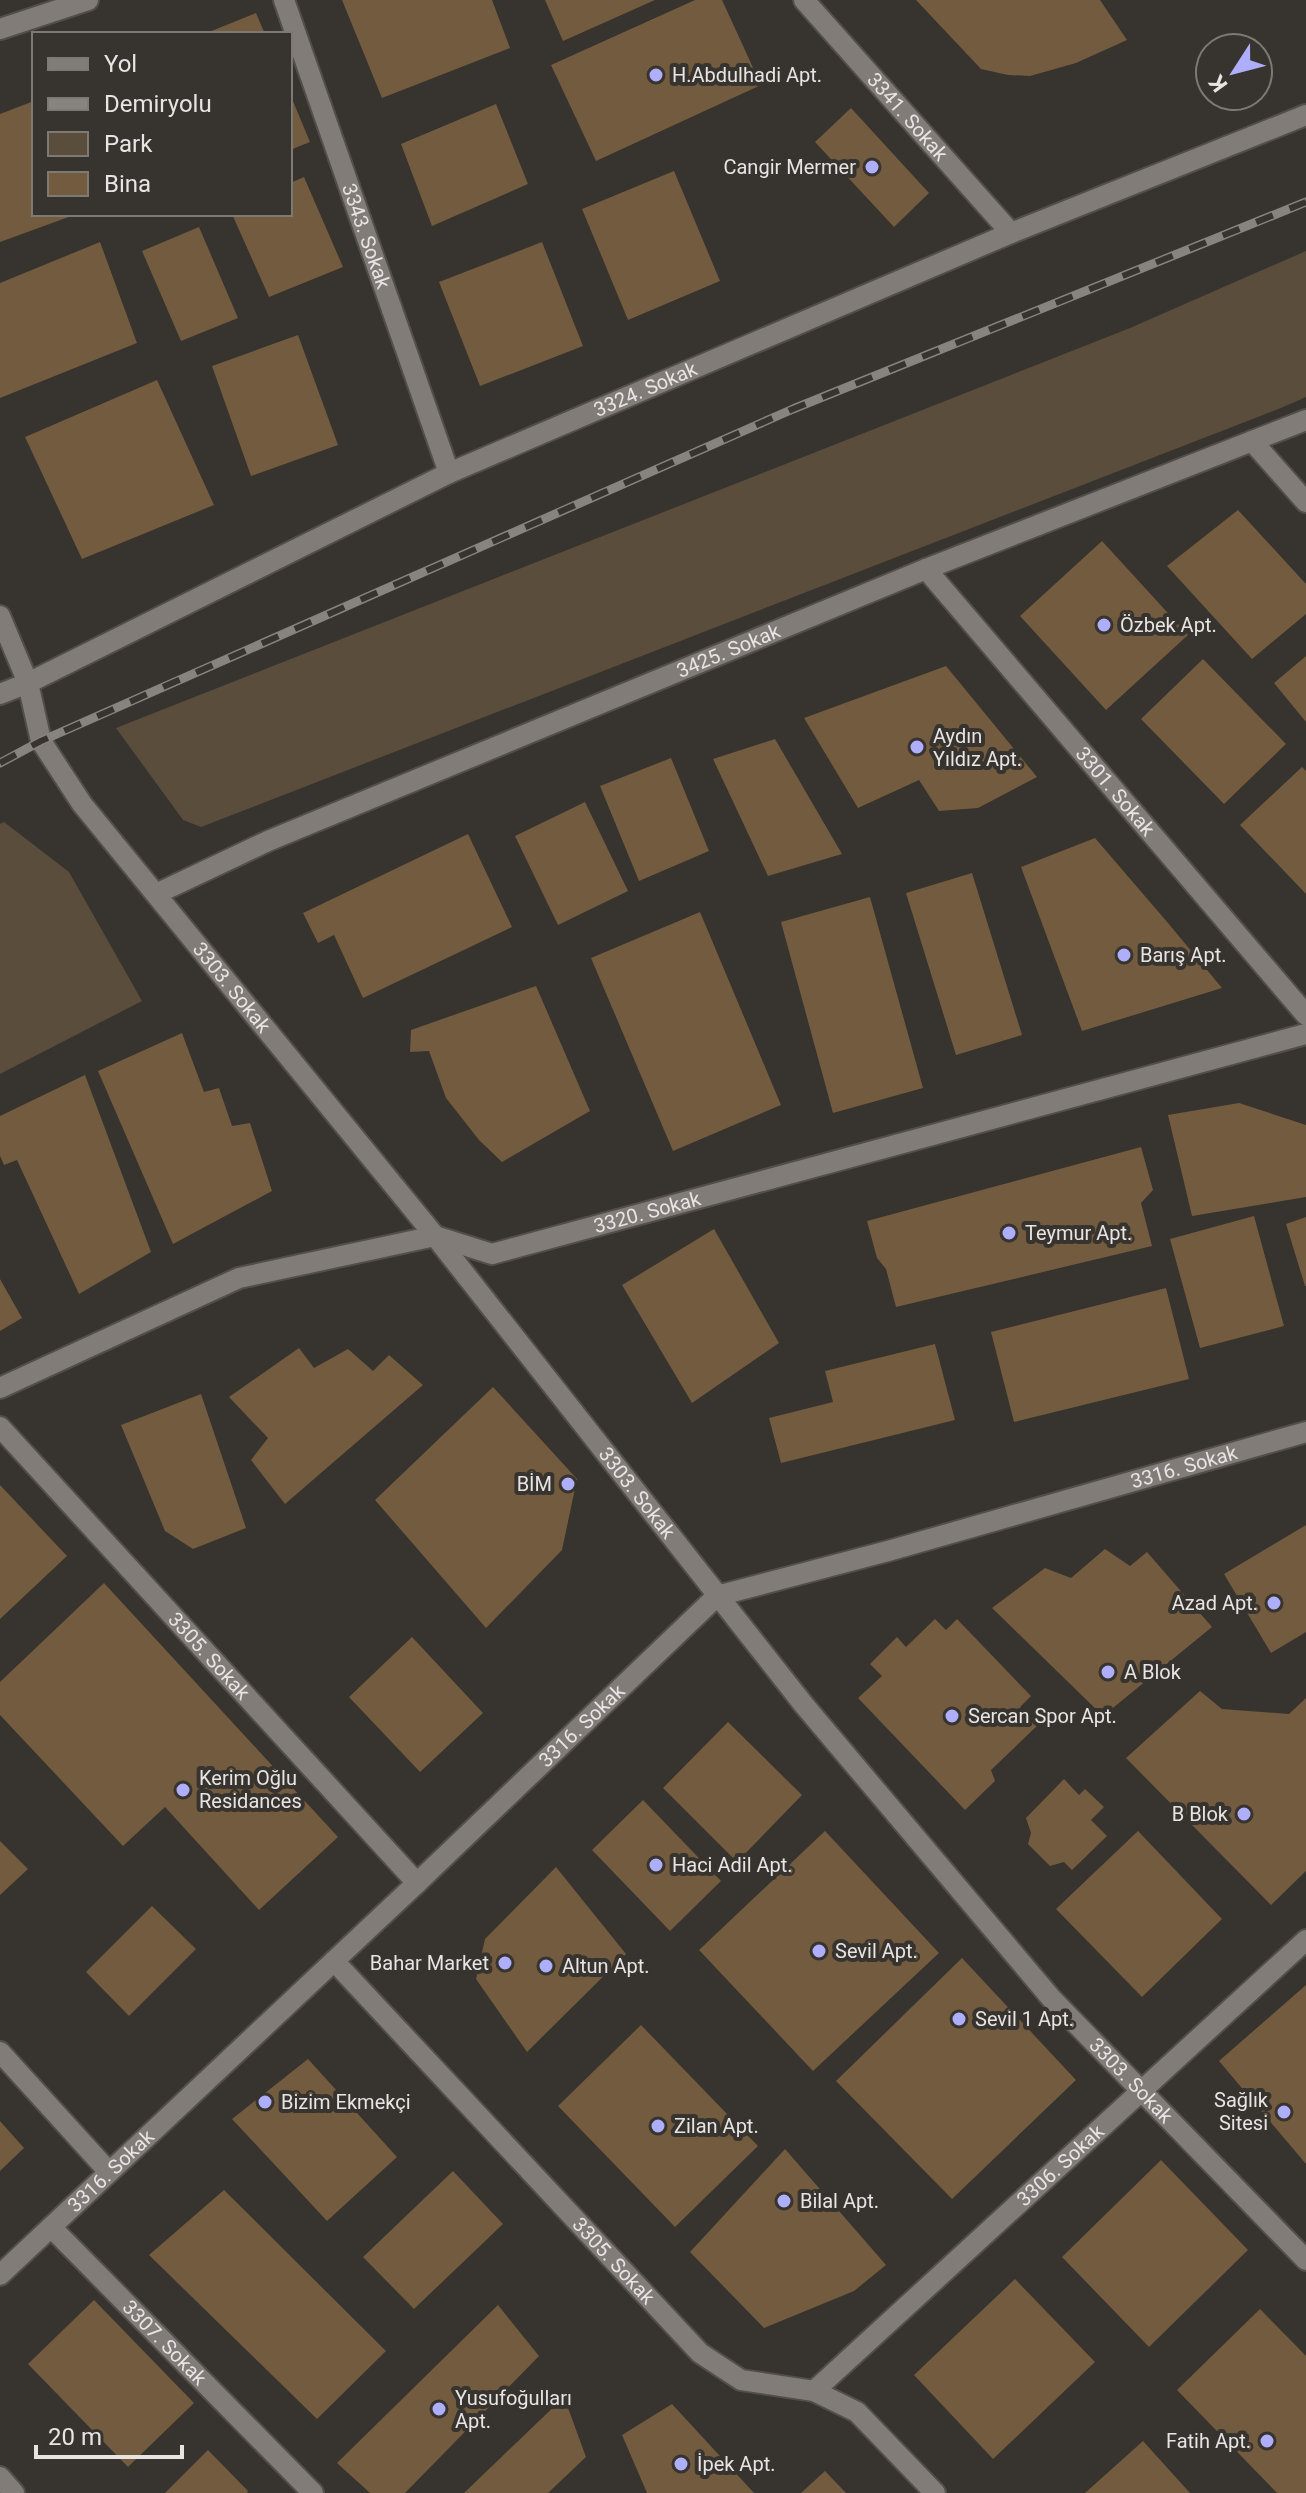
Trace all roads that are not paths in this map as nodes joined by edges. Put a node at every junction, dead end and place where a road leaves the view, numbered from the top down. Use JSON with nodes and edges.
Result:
{"nodes":[{"id":1,"x":88,"y":0,"type":"edge"},
{"id":2,"x":284,"y":0,"type":"edge"},
{"id":3,"x":804,"y":0,"type":"edge"},
{"id":4,"x":0,"y":29,"type":"edge"},
{"id":5,"x":1306,"y":115,"type":"edge"},
{"id":6,"x":1011,"y":233,"type":"junction"},
{"id":7,"x":1306,"y":420,"type":"edge"},
{"id":8,"x":1252,"y":441,"type":"junction"},
{"id":9,"x":449,"y":473,"type":"junction"},
{"id":10,"x":1306,"y":502,"type":"edge"},
{"id":11,"x":926,"y":569,"type":"junction"},
{"id":12,"x":0,"y":616,"type":"edge"},
{"id":13,"x":28,"y":683,"type":"junction"},
{"id":14,"x":0,"y":694,"type":"edge"},
{"id":15,"x":156,"y":894,"type":"junction"},
{"id":16,"x":1306,"y":1015,"type":"edge"},
{"id":17,"x":1306,"y":1034,"type":"edge"},
{"id":18,"x":435,"y":1236,"type":"junction"},
{"id":19,"x":0,"y":1388,"type":"edge"},
{"id":20,"x":0,"y":1427,"type":"edge"},
{"id":21,"x":1306,"y":1432,"type":"edge"},
{"id":22,"x":717,"y":1596,"type":"junction"},
{"id":23,"x":417,"y":1883,"type":"junction"},
{"id":24,"x":1306,"y":1940,"type":"edge"},
{"id":25,"x":334,"y":1961,"type":"junction"},
{"id":26,"x":0,"y":2052,"type":"edge"},
{"id":27,"x":1141,"y":2090,"type":"junction"},
{"id":28,"x":109,"y":2172,"type":"junction"},
{"id":29,"x":51,"y":2227,"type":"junction"},
{"id":30,"x":1306,"y":2260,"type":"edge"},
{"id":31,"x":0,"y":2275,"type":"edge"},
{"id":32,"x":814,"y":2391,"type":"junction"},
{"id":33,"x":0,"y":2477,"type":"edge"},
{"id":34,"x":14,"y":2493,"type":"edge"},
{"id":35,"x":313,"y":2493,"type":"edge"},
{"id":36,"x":935,"y":2493,"type":"edge"}],
"edges":[{"from":1,"to":4,"type":"street"},
{"from":2,"to":9,"type":"street","name":"3343. Sokak"},
{"from":3,"to":6,"type":"street","name":"3341. Sokak"},
{"from":5,"to":6,"type":"street","name":"3324. Sokak"},
{"from":6,"to":9,"type":"street","name":"3324. Sokak"},
{"from":7,"to":8,"type":"street","name":"3425. Sokak"},
{"from":8,"to":10,"type":"street"},
{"from":8,"to":11,"type":"street","name":"3425. Sokak"},
{"from":9,"to":13,"type":"street","name":"3324. Sokak"},
{"from":11,"to":15,"type":"street","name":"3425. Sokak"},
{"from":11,"to":16,"type":"street","name":"3301. Sokak"},
{"from":12,"to":13,"type":"street","name":"3303. Sokak"},
{"from":13,"to":14,"type":"street","name":"3324. Sokak"},
{"from":13,"to":15,"type":"street","name":"3303. Sokak"},
{"from":15,"to":18,"type":"street","name":"3303. Sokak"},
{"from":17,"to":18,"type":"street","name":"3320. Sokak"},
{"from":18,"to":19,"type":"street","name":"3320. Sokak"},
{"from":18,"to":22,"type":"street","name":"3303. Sokak"},
{"from":20,"to":23,"type":"street","name":"3305. Sokak"},
{"from":21,"to":22,"type":"street","name":"3316. Sokak"},
{"from":22,"to":23,"type":"street","name":"3316. Sokak"},
{"from":22,"to":27,"type":"street","name":"3303. Sokak"},
{"from":23,"to":25,"type":"street","name":"3316. Sokak"},
{"from":24,"to":27,"type":"street","name":"3306. Sokak"},
{"from":25,"to":28,"type":"street","name":"3316. Sokak"},
{"from":25,"to":32,"type":"street","name":"3305. Sokak"},
{"from":26,"to":28,"type":"street"},
{"from":27,"to":30,"type":"street","name":"3303. Sokak"},
{"from":27,"to":32,"type":"street","name":"3306. Sokak"},
{"from":28,"to":29,"type":"street","name":"3316. Sokak"},
{"from":29,"to":31,"type":"street","name":"3316. Sokak"},
{"from":29,"to":35,"type":"street","name":"3307. Sokak"},
{"from":32,"to":36,"type":"street","name":"3305. Sokak"},
{"from":33,"to":34,"type":"street"}]}
